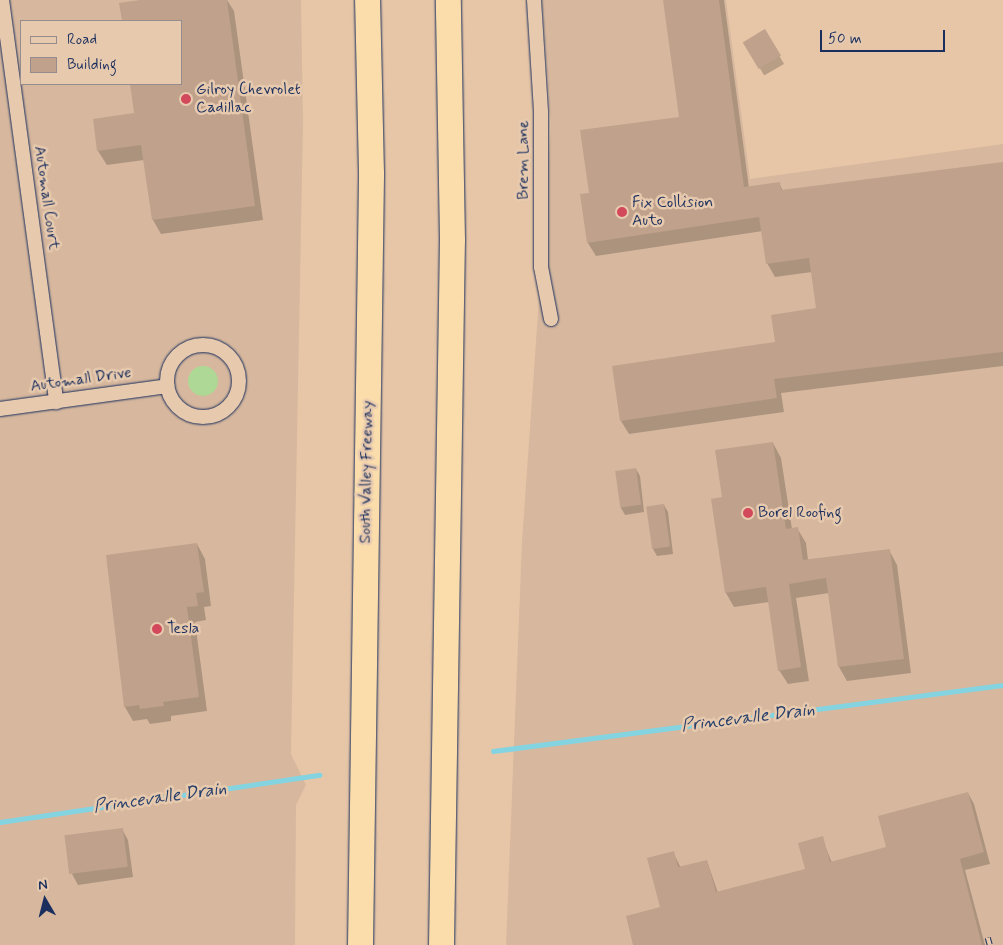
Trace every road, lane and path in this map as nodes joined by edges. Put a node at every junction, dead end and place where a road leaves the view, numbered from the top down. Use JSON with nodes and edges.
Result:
{"nodes":[{"id":1,"x":2,"y":0,"type":"edge"},
{"id":2,"x":365,"y":0,"type":"edge"},
{"id":3,"x":448,"y":0,"type":"edge"},
{"id":4,"x":534,"y":0,"type":"edge"},
{"id":5,"x":551,"y":319,"type":"dead end"},
{"id":6,"x":167,"y":386,"type":"junction"},
{"id":7,"x":56,"y":402,"type":"junction"},
{"id":8,"x":0,"y":409,"type":"edge"},
{"id":9,"x":360,"y":945,"type":"edge"},
{"id":10,"x":441,"y":945,"type":"edge"}],
"edges":[{"from":1,"to":7,"type":"street","name":"Automall Court"},
{"from":2,"to":9,"type":"highway","name":"South Valley Freeway"},
{"from":3,"to":10,"type":"highway"},
{"from":4,"to":5,"type":"street","name":"Brem Lane"},
{"from":6,"to":6,"type":"street"},
{"from":6,"to":7,"type":"street","name":"Automall Drive"},
{"from":7,"to":8,"type":"street","name":"Automall Drive"}]}
